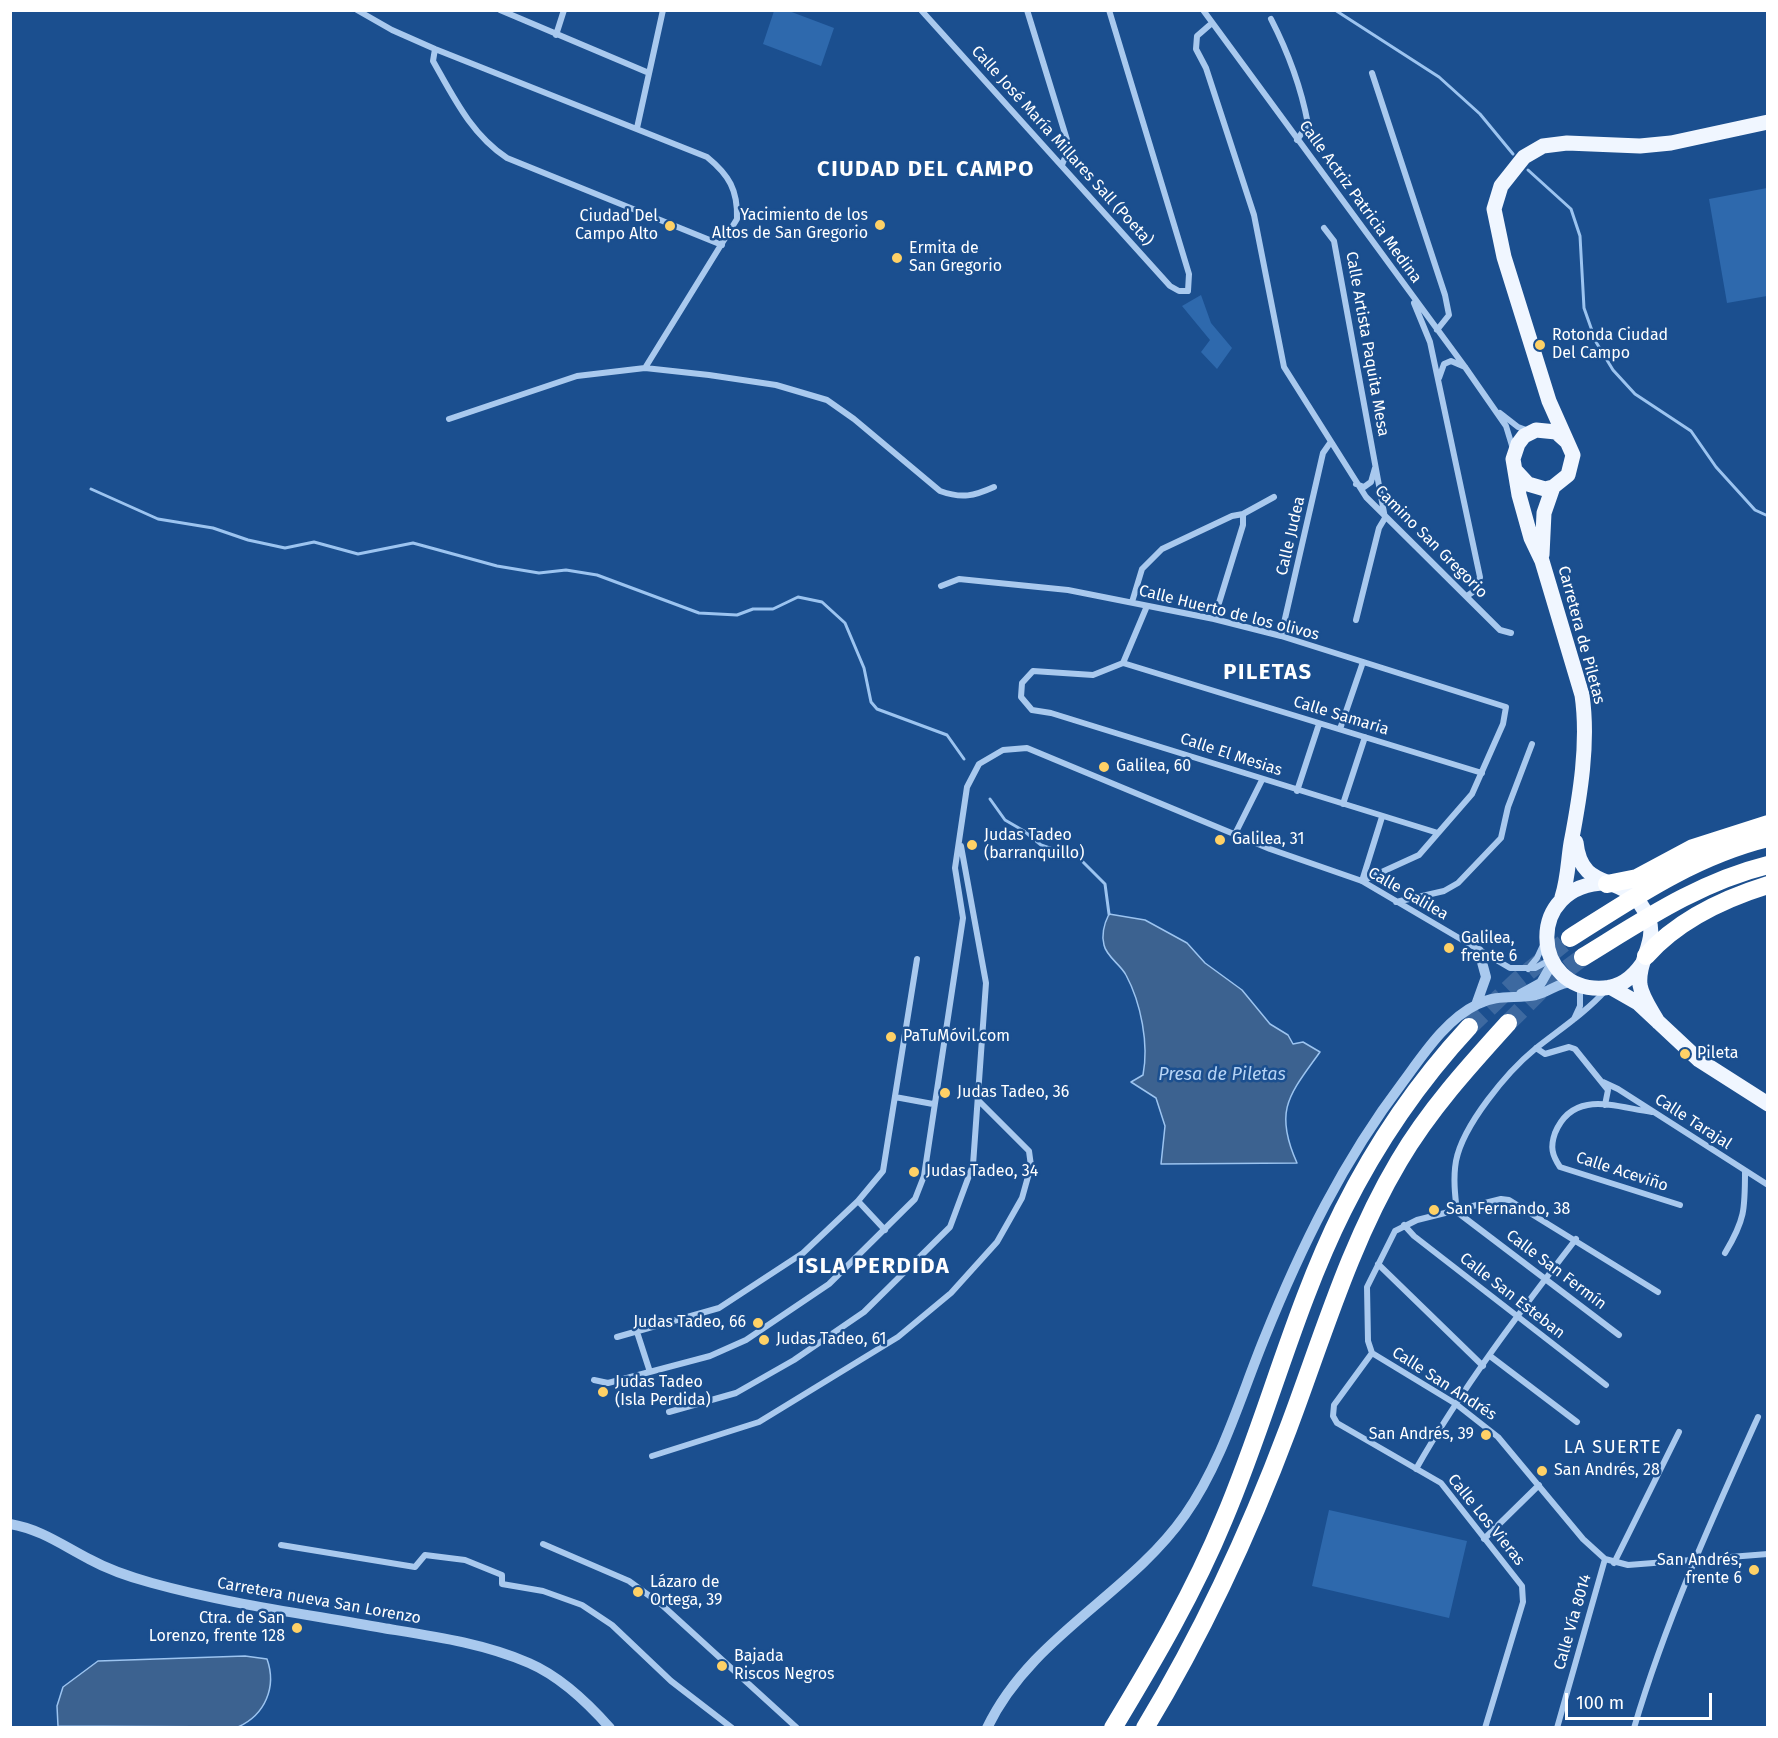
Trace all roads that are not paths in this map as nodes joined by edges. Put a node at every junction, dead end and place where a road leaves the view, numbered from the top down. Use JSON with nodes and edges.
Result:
{"nodes":[{"id":1,"x":357,"y":10,"type":"edge"},
{"id":2,"x":500,"y":10,"type":"edge"},
{"id":3,"x":564,"y":10,"type":"edge"},
{"id":4,"x":663,"y":10,"type":"edge"},
{"id":5,"x":921,"y":10,"type":"edge"},
{"id":6,"x":1027,"y":10,"type":"edge"},
{"id":7,"x":1109,"y":10,"type":"edge"},
{"id":8,"x":1203,"y":10,"type":"edge"},
{"id":9,"x":1271,"y":19,"type":"dead end"},
{"id":10,"x":1212,"y":23,"type":"junction"},
{"id":11,"x":556,"y":35,"type":"junction"},
{"id":12,"x":435,"y":49,"type":"junction"},
{"id":13,"x":649,"y":73,"type":"junction"},
{"id":14,"x":1372,"y":73,"type":"dead end"},
{"id":15,"x":1767,"y":122,"type":"edge"},
{"id":16,"x":637,"y":128,"type":"junction"},
{"id":17,"x":1298,"y":140,"type":"junction"},
{"id":18,"x":1062,"y":165,"type":"junction"},
{"id":19,"x":1324,"y":228,"type":"dead end"},
{"id":20,"x":722,"y":245,"type":"junction"},
{"id":21,"x":1406,"y":286,"type":"junction"},
{"id":22,"x":1437,"y":330,"type":"junction"},
{"id":23,"x":645,"y":368,"type":"junction"},
{"id":24,"x":1465,"y":368,"type":"junction"},
{"id":25,"x":1439,"y":381,"type":"junction"},
{"id":26,"x":1549,"y":401,"type":"junction"},
{"id":27,"x":1494,"y":410,"type":"junction"},
{"id":28,"x":450,"y":419,"type":"dead end"},
{"id":29,"x":1534,"y":431,"type":"junction"},
{"id":30,"x":1330,"y":443,"type":"junction"},
{"id":31,"x":1570,"y":446,"type":"junction"},
{"id":32,"x":1514,"y":452,"type":"junction"},
{"id":33,"x":1375,"y":468,"type":"junction"},
{"id":34,"x":1516,"y":471,"type":"junction"},
{"id":35,"x":1356,"y":484,"type":"junction"},
{"id":36,"x":994,"y":487,"type":"dead end"},
{"id":37,"x":1553,"y":487,"type":"junction"},
{"id":38,"x":1274,"y":498,"type":"dead end"},
{"id":39,"x":1243,"y":514,"type":"junction"},
{"id":40,"x":1386,"y":518,"type":"junction"},
{"id":41,"x":1542,"y":561,"type":"junction"},
{"id":42,"x":941,"y":586,"type":"dead end"},
{"id":43,"x":1467,"y":596,"type":"junction"},
{"id":44,"x":1132,"y":602,"type":"junction"},
{"id":45,"x":1147,"y":606,"type":"junction"},
{"id":46,"x":1214,"y":620,"type":"junction"},
{"id":47,"x":1356,"y":620,"type":"dead end"},
{"id":48,"x":1510,"y":633,"type":"dead end"},
{"id":49,"x":1281,"y":636,"type":"junction"},
{"id":50,"x":1363,"y":662,"type":"junction"},
{"id":51,"x":1123,"y":663,"type":"junction"},
{"id":52,"x":1319,"y":724,"type":"junction"},
{"id":53,"x":1340,"y":729,"type":"junction"},
{"id":54,"x":1365,"y":737,"type":"junction"},
{"id":55,"x":1532,"y":744,"type":"dead end"},
{"id":56,"x":1482,"y":773,"type":"junction"},
{"id":57,"x":1262,"y":780,"type":"junction"},
{"id":58,"x":1298,"y":791,"type":"junction"},
{"id":59,"x":1343,"y":804,"type":"junction"},
{"id":60,"x":1382,"y":817,"type":"junction"},
{"id":61,"x":1767,"y":824,"type":"edge"},
{"id":62,"x":1575,"y":827,"type":"junction"},
{"id":63,"x":1438,"y":833,"type":"junction"},
{"id":64,"x":1235,"y":834,"type":"junction"},
{"id":65,"x":1767,"y":838,"type":"edge"},
{"id":66,"x":961,"y":843,"type":"junction"},
{"id":67,"x":1767,"y":865,"type":"edge"},
{"id":68,"x":1362,"y":881,"type":"junction"},
{"id":69,"x":1607,"y":883,"type":"junction"},
{"id":70,"x":1767,"y":885,"type":"edge"},
{"id":71,"x":1562,"y":897,"type":"junction"},
{"id":72,"x":1396,"y":902,"type":"junction"},
{"id":73,"x":1546,"y":937,"type":"junction"},
{"id":74,"x":1570,"y":938,"type":"tunnel mouth"},
{"id":75,"x":1479,"y":951,"type":"junction"},
{"id":76,"x":1583,"y":957,"type":"tunnel mouth"},
{"id":77,"x":917,"y":958,"type":"dead end"},
{"id":78,"x":1645,"y":959,"type":"junction"},
{"id":79,"x":1552,"y":960,"type":"junction"},
{"id":80,"x":1528,"y":969,"type":"junction"},
{"id":81,"x":1576,"y":984,"type":"junction"},
{"id":82,"x":1609,"y":988,"type":"junction"},
{"id":83,"x":1518,"y":995,"type":"junction"},
{"id":84,"x":1476,"y":1005,"type":"junction"},
{"id":85,"x":1658,"y":1022,"type":"junction"},
{"id":86,"x":1508,"y":1023,"type":"tunnel mouth"},
{"id":87,"x":1469,"y":1027,"type":"tunnel mouth"},
{"id":88,"x":1566,"y":1027,"type":"junction"},
{"id":89,"x":1536,"y":1048,"type":"junction"},
{"id":90,"x":1603,"y":1082,"type":"junction"},
{"id":91,"x":894,"y":1097,"type":"junction"},
{"id":92,"x":979,"y":1101,"type":"junction"},
{"id":93,"x":933,"y":1104,"type":"junction"},
{"id":94,"x":1767,"y":1104,"type":"edge"},
{"id":95,"x":1605,"y":1105,"type":"junction"},
{"id":96,"x":1652,"y":1112,"type":"junction"},
{"id":97,"x":1745,"y":1172,"type":"junction"},
{"id":98,"x":1767,"y":1185,"type":"edge"},
{"id":99,"x":858,"y":1201,"type":"junction"},
{"id":100,"x":1680,"y":1205,"type":"dead end"},
{"id":101,"x":1457,"y":1212,"type":"junction"},
{"id":102,"x":1404,"y":1225,"type":"junction"},
{"id":103,"x":885,"y":1230,"type":"junction"},
{"id":104,"x":1576,"y":1239,"type":"junction"},
{"id":105,"x":1725,"y":1252,"type":"dead end"},
{"id":106,"x":1378,"y":1264,"type":"junction"},
{"id":107,"x":1546,"y":1278,"type":"junction"},
{"id":108,"x":1658,"y":1292,"type":"dead end"},
{"id":109,"x":1516,"y":1317,"type":"junction"},
{"id":110,"x":637,"y":1332,"type":"junction"},
{"id":111,"x":1619,"y":1335,"type":"dead end"},
{"id":112,"x":617,"y":1337,"type":"dead end"},
{"id":113,"x":1372,"y":1353,"type":"junction"},
{"id":114,"x":1490,"y":1356,"type":"junction"},
{"id":115,"x":1483,"y":1366,"type":"junction"},
{"id":116,"x":650,"y":1372,"type":"junction"},
{"id":117,"x":594,"y":1380,"type":"dead end"},
{"id":118,"x":1606,"y":1385,"type":"dead end"},
{"id":119,"x":1455,"y":1404,"type":"junction"},
{"id":120,"x":669,"y":1412,"type":"dead end"},
{"id":121,"x":1758,"y":1417,"type":"dead end"},
{"id":122,"x":1577,"y":1422,"type":"dead end"},
{"id":123,"x":1678,"y":1432,"type":"dead end"},
{"id":124,"x":652,"y":1456,"type":"dead end"},
{"id":125,"x":1416,"y":1469,"type":"junction"},
{"id":126,"x":1539,"y":1485,"type":"junction"},
{"id":127,"x":10,"y":1524,"type":"edge"},
{"id":128,"x":1485,"y":1539,"type":"junction"},
{"id":129,"x":543,"y":1544,"type":"dead end"},
{"id":130,"x":280,"y":1545,"type":"dead end"},
{"id":131,"x":1767,"y":1554,"type":"edge"},
{"id":132,"x":1605,"y":1559,"type":"junction"},
{"id":133,"x":1694,"y":1560,"type":"junction"},
{"id":134,"x":1614,"y":1563,"type":"junction"},
{"id":135,"x":610,"y":1728,"type":"edge"},
{"id":136,"x":732,"y":1728,"type":"edge"},
{"id":137,"x":797,"y":1728,"type":"edge"},
{"id":138,"x":987,"y":1728,"type":"edge"},
{"id":139,"x":1113,"y":1728,"type":"edge"},
{"id":140,"x":1145,"y":1728,"type":"edge"},
{"id":141,"x":1485,"y":1728,"type":"edge"},
{"id":142,"x":1557,"y":1728,"type":"edge"},
{"id":143,"x":1634,"y":1728,"type":"edge"}],
"edges":[{"from":1,"to":12,"type":"street"},
{"from":2,"to":11,"type":"street"},
{"from":3,"to":11,"type":"street"},
{"from":4,"to":13,"type":"street"},
{"from":5,"to":18,"type":"street","name":"Calle José María Millares Sall (Poeta)"},
{"from":6,"to":18,"type":"street"},
{"from":7,"to":18,"type":"street","name":"Calle José María Millares Sall (Poeta)"},
{"from":8,"to":10,"type":"street","name":"Calle Actriz Patricia Medina"},
{"from":9,"to":17,"type":"street"},
{"from":10,"to":17,"type":"street","name":"Calle Actriz Patricia Medina"},
{"from":10,"to":30,"type":"street","name":"Camino San Gregorio"},
{"from":11,"to":13,"type":"street"},
{"from":12,"to":16,"type":"street"},
{"from":12,"to":20,"type":"street"},
{"from":13,"to":16,"type":"street"},
{"from":14,"to":22,"type":"street"},
{"from":15,"to":26,"type":"main road"},
{"from":16,"to":20,"type":"street"},
{"from":17,"to":21,"type":"street","name":"Calle Actriz Patricia Medina"},
{"from":19,"to":33,"type":"street","name":"Calle Artista Paquita Mesa"},
{"from":20,"to":23,"type":"street"},
{"from":21,"to":22,"type":"street","name":"Calle Actriz Patricia Medina"},
{"from":21,"to":25,"type":"street"},
{"from":22,"to":24,"type":"street","name":"Calle Actriz Patricia Medina"},
{"from":23,"to":28,"type":"street"},
{"from":23,"to":36,"type":"street"},
{"from":24,"to":25,"type":"street"},
{"from":24,"to":27,"type":"street","name":"Calle Actriz Patricia Medina"},
{"from":25,"to":43,"type":"street"},
{"from":26,"to":29,"type":"main road"},
{"from":26,"to":31,"type":"main road"},
{"from":27,"to":29,"type":"street","name":"Calle Actriz Patricia Medina"},
{"from":27,"to":32,"type":"street","name":"Calle Actriz Patricia Medina"},
{"from":29,"to":31,"type":"main road"},
{"from":29,"to":32,"type":"main road"},
{"from":30,"to":35,"type":"street","name":"Camino San Gregorio"},
{"from":30,"to":49,"type":"street","name":"Calle Judea"},
{"from":31,"to":37,"type":"main road"},
{"from":32,"to":34,"type":"main road"},
{"from":33,"to":35,"type":"street"},
{"from":33,"to":40,"type":"street","name":"Calle Artista Paquita Mesa"},
{"from":34,"to":37,"type":"main road"},
{"from":34,"to":41,"type":"main road"},
{"from":35,"to":40,"type":"street","name":"Camino San Gregorio"},
{"from":37,"to":41,"type":"main road"},
{"from":38,"to":39,"type":"street"},
{"from":39,"to":44,"type":"street"},
{"from":39,"to":46,"type":"street"},
{"from":40,"to":43,"type":"street","name":"Camino San Gregorio"},
{"from":40,"to":47,"type":"street"},
{"from":41,"to":62,"type":"main road","name":"Carretera de Piletas"},
{"from":42,"to":44,"type":"street","name":"Calle Huerto de los olivos"},
{"from":43,"to":48,"type":"street","name":"Camino San Gregorio"},
{"from":44,"to":45,"type":"street","name":"Calle Huerto de los olivos"},
{"from":45,"to":46,"type":"street","name":"Calle Huerto de los olivos"},
{"from":45,"to":51,"type":"street"},
{"from":46,"to":49,"type":"street","name":"Calle Huerto de los olivos"},
{"from":49,"to":50,"type":"street","name":"Calle Huerto de los olivos"},
{"from":50,"to":53,"type":"street"},
{"from":50,"to":56,"type":"street","name":"Calle Huerto de los olivos"},
{"from":51,"to":52,"type":"street","name":"Calle Samaria"},
{"from":51,"to":57,"type":"street","name":"Calle El Mesias"},
{"from":52,"to":53,"type":"street","name":"Calle Samaria"},
{"from":52,"to":58,"type":"street"},
{"from":53,"to":54,"type":"street","name":"Calle Samaria"},
{"from":54,"to":56,"type":"street","name":"Calle Samaria"},
{"from":54,"to":59,"type":"street"},
{"from":55,"to":72,"type":"street"},
{"from":56,"to":63,"type":"street"},
{"from":57,"to":58,"type":"street","name":"Calle El Mesias"},
{"from":57,"to":64,"type":"street"},
{"from":58,"to":59,"type":"street","name":"Calle El Mesias"},
{"from":59,"to":60,"type":"street","name":"Calle El Mesias"},
{"from":60,"to":63,"type":"street","name":"Calle El Mesias"},
{"from":60,"to":68,"type":"street"},
{"from":61,"to":69,"type":"highway"},
{"from":62,"to":69,"type":"main road"},
{"from":62,"to":71,"type":"main road"},
{"from":63,"to":68,"type":"street"},
{"from":64,"to":66,"type":"street","name":"Calle Galilea"},
{"from":64,"to":68,"type":"street","name":"Calle Galilea"},
{"from":65,"to":74,"type":"highway"},
{"from":66,"to":92,"type":"street"},
{"from":66,"to":93,"type":"street"},
{"from":67,"to":76,"type":"highway"},
{"from":68,"to":72,"type":"street","name":"Calle Galilea"},
{"from":69,"to":71,"type":"main road"},
{"from":69,"to":78,"type":"main road"},
{"from":70,"to":78,"type":"highway"},
{"from":71,"to":73,"type":"main road"},
{"from":72,"to":75,"type":"street","name":"Calle Galilea"},
{"from":73,"to":79,"type":"main road"},
{"from":73,"to":80,"type":"street"},
{"from":75,"to":80,"type":"street","name":"Calle Galilea"},
{"from":75,"to":84,"type":"street"},
{"from":77,"to":91,"type":"street"},
{"from":78,"to":82,"type":"main road"},
{"from":78,"to":85,"type":"main road"},
{"from":79,"to":80,"type":"street"},
{"from":79,"to":81,"type":"main road"},
{"from":79,"to":83,"type":"street"},
{"from":81,"to":82,"type":"main road"},
{"from":81,"to":83,"type":"street"},
{"from":81,"to":88,"type":"street"},
{"from":82,"to":85,"type":"main road"},
{"from":82,"to":88,"type":"street"},
{"from":83,"to":84,"type":"street"},
{"from":84,"to":138,"type":"street"},
{"from":85,"to":94,"type":"main road"},
{"from":86,"to":140,"type":"highway"},
{"from":87,"to":139,"type":"highway"},
{"from":88,"to":89,"type":"street"},
{"from":89,"to":90,"type":"street","name":"Calle Tarajal"},
{"from":89,"to":101,"type":"street"},
{"from":90,"to":95,"type":"street"},
{"from":90,"to":96,"type":"street","name":"Calle Tarajal"},
{"from":91,"to":93,"type":"street"},
{"from":91,"to":99,"type":"street"},
{"from":92,"to":120,"type":"street"},
{"from":92,"to":124,"type":"street"},
{"from":93,"to":103,"type":"street"},
{"from":95,"to":96,"type":"street","name":"Calle Aceviño"},
{"from":95,"to":100,"type":"street","name":"Calle Aceviño"},
{"from":96,"to":97,"type":"street","name":"Calle Tarajal"},
{"from":97,"to":98,"type":"street","name":"Calle Tarajal"},
{"from":97,"to":105,"type":"street"},
{"from":99,"to":103,"type":"street"},
{"from":99,"to":110,"type":"street"},
{"from":101,"to":102,"type":"street"},
{"from":101,"to":104,"type":"street"},
{"from":101,"to":107,"type":"street","name":"Calle San Fermín"},
{"from":102,"to":106,"type":"street"},
{"from":102,"to":109,"type":"street","name":"Calle San Esteban"},
{"from":103,"to":116,"type":"street"},
{"from":104,"to":107,"type":"street"},
{"from":104,"to":108,"type":"street"},
{"from":106,"to":113,"type":"street"},
{"from":106,"to":115,"type":"street"},
{"from":107,"to":109,"type":"street"},
{"from":107,"to":111,"type":"street","name":"Calle San Fermín"},
{"from":109,"to":114,"type":"street"},
{"from":109,"to":118,"type":"street","name":"Calle San Esteban"},
{"from":110,"to":112,"type":"street"},
{"from":110,"to":116,"type":"street"},
{"from":113,"to":119,"type":"street","name":"Calle San Andrés"},
{"from":113,"to":125,"type":"street","name":"Calle Los Vieras"},
{"from":114,"to":115,"type":"street"},
{"from":114,"to":122,"type":"street"},
{"from":115,"to":119,"type":"street"},
{"from":116,"to":117,"type":"street"},
{"from":119,"to":125,"type":"street"},
{"from":119,"to":126,"type":"street","name":"Calle San Andrés"},
{"from":121,"to":133,"type":"street"},
{"from":123,"to":134,"type":"street"},
{"from":125,"to":128,"type":"street","name":"Calle Los Vieras"},
{"from":126,"to":128,"type":"street"},
{"from":126,"to":132,"type":"street","name":"Calle San Andrés"},
{"from":127,"to":135,"type":"street","name":"Carretera nueva San Lorenzo"},
{"from":128,"to":141,"type":"street","name":"Calle Los Vieras"},
{"from":129,"to":137,"type":"street"},
{"from":130,"to":136,"type":"street"},
{"from":131,"to":133,"type":"street","name":"Calle San Andrés"},
{"from":132,"to":134,"type":"street","name":"Calle San Andrés"},
{"from":132,"to":142,"type":"street","name":"Calle Vía 8014"},
{"from":133,"to":134,"type":"street","name":"Calle San Andrés"},
{"from":133,"to":143,"type":"street"}]}
